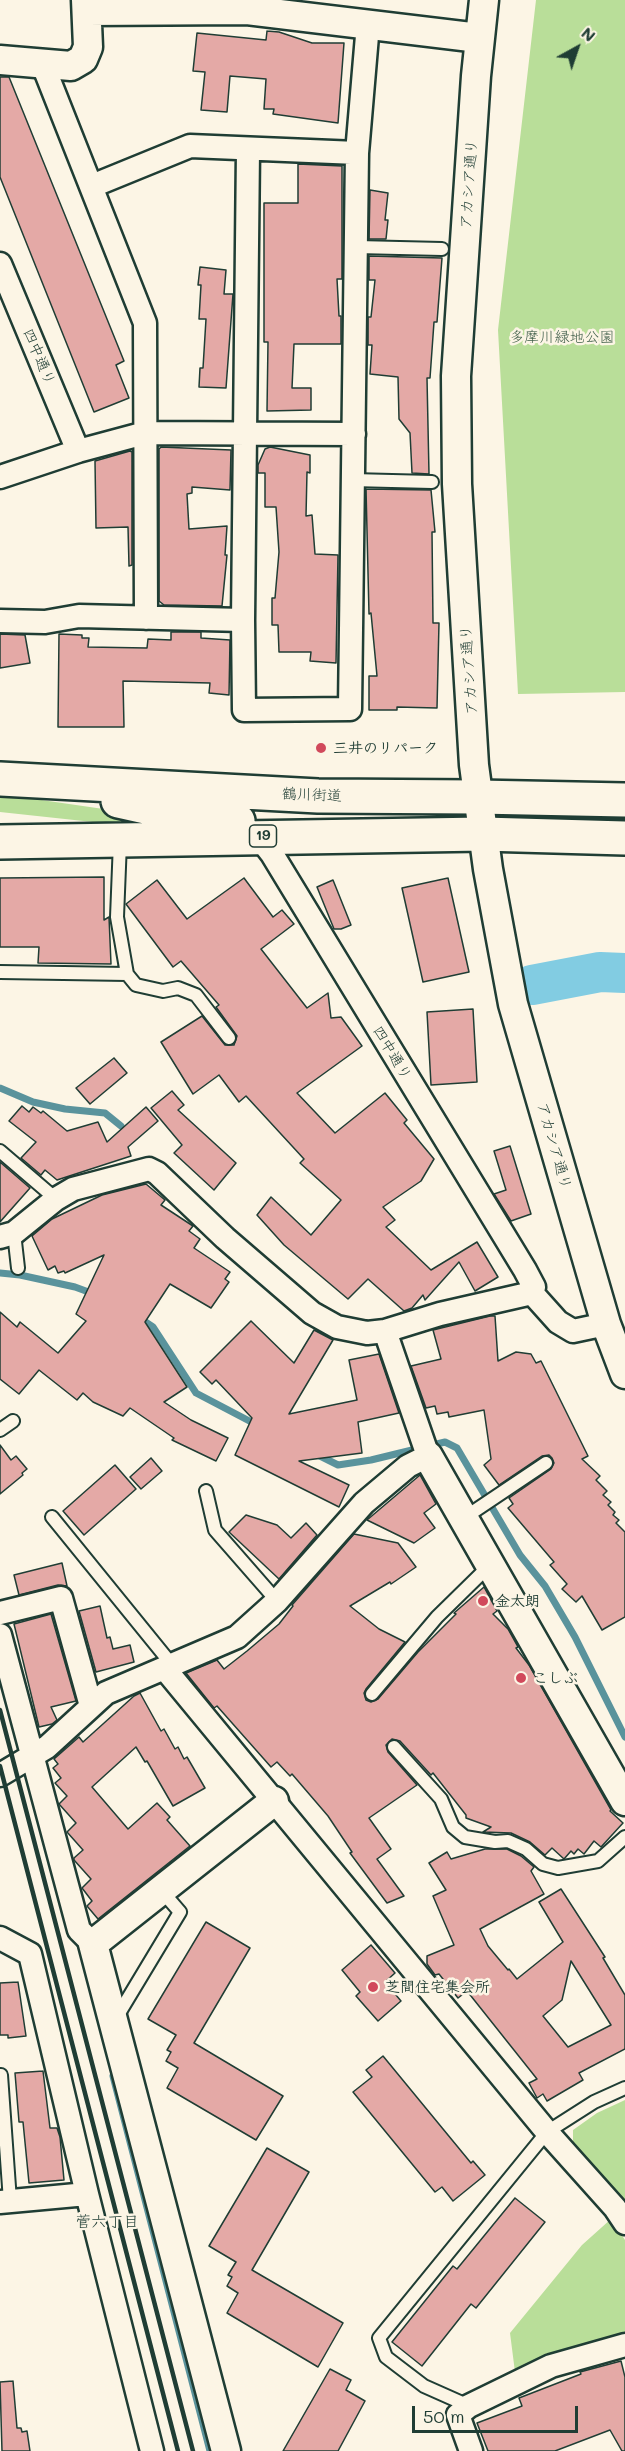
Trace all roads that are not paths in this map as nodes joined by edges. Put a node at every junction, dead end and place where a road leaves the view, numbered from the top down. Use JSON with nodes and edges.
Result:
{"nodes":[{"id":1,"x":484,"y":0,"type":"edge"},
{"id":2,"x":86,"y":6,"type":"edge"},
{"id":3,"x":368,"y":24,"type":"junction"},
{"id":4,"x":479,"y":38,"type":"junction"},
{"id":5,"x":0,"y":60,"type":"edge"},
{"id":6,"x":43,"y":65,"type":"junction"},
{"id":7,"x":248,"y":150,"type":"junction"},
{"id":8,"x":357,"y":153,"type":"junction"},
{"id":9,"x":92,"y":186,"type":"junction"},
{"id":10,"x":357,"y":247,"type":"junction"},
{"id":11,"x":442,"y":249,"type":"dead end"},
{"id":12,"x":0,"y":264,"type":"edge"},
{"id":13,"x":245,"y":432,"type":"junction"},
{"id":14,"x":145,"y":433,"type":"junction"},
{"id":15,"x":354,"y":434,"type":"junction"},
{"id":16,"x":78,"y":451,"type":"junction"},
{"id":17,"x":0,"y":477,"type":"edge"},
{"id":18,"x":352,"y":480,"type":"junction"},
{"id":19,"x":432,"y":482,"type":"dead end"},
{"id":20,"x":146,"y":618,"type":"junction"},
{"id":21,"x":243,"y":620,"type":"junction"},
{"id":22,"x":0,"y":621,"type":"edge"},
{"id":23,"x":11,"y":779,"type":"edge"},
{"id":24,"x":478,"y":796,"type":"junction"},
{"id":25,"x":625,"y":800,"type":"edge"},
{"id":26,"x":0,"y":819,"type":"edge"},
{"id":27,"x":483,"y":834,"type":"junction"},
{"id":28,"x":258,"y":836,"type":"junction"},
{"id":29,"x":625,"y":838,"type":"edge"},
{"id":30,"x":120,"y":841,"type":"junction"},
{"id":31,"x":0,"y":842,"type":"edge"},
{"id":32,"x":0,"y":972,"type":"edge"},
{"id":33,"x":127,"y":974,"type":"junction"},
{"id":34,"x":229,"y":1038,"type":"dead end"},
{"id":35,"x":0,"y":1151,"type":"edge"},
{"id":36,"x":56,"y":1199,"type":"junction"},
{"id":37,"x":7,"y":1235,"type":"edge"},
{"id":38,"x":18,"y":1268,"type":"dead end"},
{"id":39,"x":538,"y":1299,"type":"junction"},
{"id":40,"x":606,"y":1324,"type":"junction"},
{"id":41,"x":385,"y":1331,"type":"junction"},
{"id":42,"x":625,"y":1374,"type":"edge"},
{"id":43,"x":13,"y":1420,"type":"dead end"},
{"id":44,"x":0,"y":1430,"type":"edge"},
{"id":45,"x":426,"y":1450,"type":"junction"},
{"id":46,"x":546,"y":1463,"type":"dead end"},
{"id":47,"x":206,"y":1491,"type":"dead end"},
{"id":48,"x":472,"y":1512,"type":"junction"},
{"id":49,"x":52,"y":1517,"type":"dead end"},
{"id":50,"x":490,"y":1565,"type":"junction"},
{"id":51,"x":277,"y":1601,"type":"junction"},
{"id":52,"x":0,"y":1613,"type":"edge"},
{"id":53,"x":0,"y":1635,"type":"edge"},
{"id":54,"x":169,"y":1667,"type":"junction"},
{"id":55,"x":372,"y":1694,"type":"dead end"},
{"id":56,"x":91,"y":1706,"type":"junction"},
{"id":57,"x":394,"y":1747,"type":"dead end"},
{"id":58,"x":32,"y":1757,"type":"junction"},
{"id":59,"x":0,"y":1775,"type":"edge"},
{"id":60,"x":274,"y":1801,"type":"junction"},
{"id":61,"x":625,"y":1801,"type":"edge"},
{"id":62,"x":625,"y":1837,"type":"edge"},
{"id":63,"x":162,"y":1890,"type":"junction"},
{"id":64,"x":0,"y":1938,"type":"edge"},
{"id":65,"x":93,"y":1944,"type":"junction"},
{"id":66,"x":114,"y":2023,"type":"junction"},
{"id":67,"x":1,"y":2075,"type":"edge"},
{"id":68,"x":625,"y":2088,"type":"edge"},
{"id":69,"x":547,"y":2132,"type":"junction"},
{"id":70,"x":87,"y":2194,"type":"junction"},
{"id":71,"x":5,"y":2201,"type":"edge"},
{"id":72,"x":625,"y":2223,"type":"edge"},
{"id":73,"x":625,"y":2345,"type":"edge"},
{"id":74,"x":469,"y":2406,"type":"junction"},
{"id":75,"x":152,"y":2451,"type":"edge"},
{"id":76,"x":226,"y":2451,"type":"edge"},
{"id":77,"x":471,"y":2451,"type":"edge"}],
"edges":[{"from":1,"to":4,"type":"street","name":"アカシア通り"},
{"from":2,"to":3,"type":"street"},
{"from":2,"to":6,"type":"street"},
{"from":3,"to":4,"type":"street"},
{"from":3,"to":8,"type":"street"},
{"from":4,"to":24,"type":"street","name":"アカシア通り"},
{"from":5,"to":6,"type":"street"},
{"from":6,"to":9,"type":"street"},
{"from":7,"to":8,"type":"street"},
{"from":7,"to":9,"type":"street"},
{"from":7,"to":13,"type":"street"},
{"from":8,"to":10,"type":"street"},
{"from":9,"to":14,"type":"street"},
{"from":10,"to":11,"type":"lane"},
{"from":10,"to":15,"type":"street"},
{"from":12,"to":16,"type":"street","name":"四中通り"},
{"from":13,"to":14,"type":"street"},
{"from":13,"to":15,"type":"street"},
{"from":13,"to":21,"type":"street"},
{"from":14,"to":16,"type":"street"},
{"from":14,"to":20,"type":"street"},
{"from":15,"to":18,"type":"street"},
{"from":16,"to":17,"type":"street"},
{"from":18,"to":19,"type":"lane"},
{"from":18,"to":21,"type":"street"},
{"from":20,"to":21,"type":"street"},
{"from":20,"to":22,"type":"street"},
{"from":23,"to":24,"type":"main road","name":"鶴川街道","number":"19"},
{"from":23,"to":28,"type":"main road","number":"19"},
{"from":24,"to":25,"type":"main road","name":"鶴川街道","number":"19"},
{"from":24,"to":27,"type":"street","name":"アカシア通り"},
{"from":26,"to":30,"type":"main road","number":"19"},
{"from":27,"to":28,"type":"main road","number":"19"},
{"from":27,"to":29,"type":"main road","number":"19"},
{"from":27,"to":40,"type":"street","name":"アカシア通り"},
{"from":28,"to":30,"type":"main road","number":"19"},
{"from":28,"to":39,"type":"street","name":"四中通り"},
{"from":30,"to":31,"type":"main road","number":"19"},
{"from":30,"to":33,"type":"lane"},
{"from":32,"to":33,"type":"lane"},
{"from":33,"to":34,"type":"lane"},
{"from":35,"to":36,"type":"lane"},
{"from":36,"to":37,"type":"street"},
{"from":36,"to":41,"type":"street"},
{"from":37,"to":38,"type":"lane"},
{"from":39,"to":40,"type":"street"},
{"from":39,"to":41,"type":"street"},
{"from":40,"to":42,"type":"street","name":"アカシア通り"},
{"from":41,"to":45,"type":"street"},
{"from":43,"to":44,"type":"lane"},
{"from":45,"to":48,"type":"street"},
{"from":45,"to":51,"type":"street"},
{"from":46,"to":48,"type":"lane"},
{"from":47,"to":51,"type":"lane"},
{"from":48,"to":50,"type":"street"},
{"from":49,"to":54,"type":"lane"},
{"from":50,"to":55,"type":"lane"},
{"from":50,"to":61,"type":"street"},
{"from":51,"to":54,"type":"street"},
{"from":52,"to":56,"type":"street"},
{"from":53,"to":58,"type":"street"},
{"from":54,"to":56,"type":"street"},
{"from":54,"to":60,"type":"street"},
{"from":56,"to":58,"type":"street"},
{"from":57,"to":62,"type":"lane"},
{"from":58,"to":59,"type":"street"},
{"from":58,"to":65,"type":"street"},
{"from":60,"to":63,"type":"street"},
{"from":60,"to":69,"type":"street"},
{"from":63,"to":65,"type":"street"},
{"from":63,"to":66,"type":"lane"},
{"from":64,"to":70,"type":"street"},
{"from":65,"to":66,"type":"street"},
{"from":66,"to":76,"type":"street"},
{"from":67,"to":71,"type":"lane"},
{"from":68,"to":69,"type":"lane"},
{"from":69,"to":72,"type":"street"},
{"from":69,"to":74,"type":"lane"},
{"from":70,"to":71,"type":"street"},
{"from":70,"to":75,"type":"street"},
{"from":73,"to":74,"type":"street"},
{"from":74,"to":77,"type":"street"}]}
